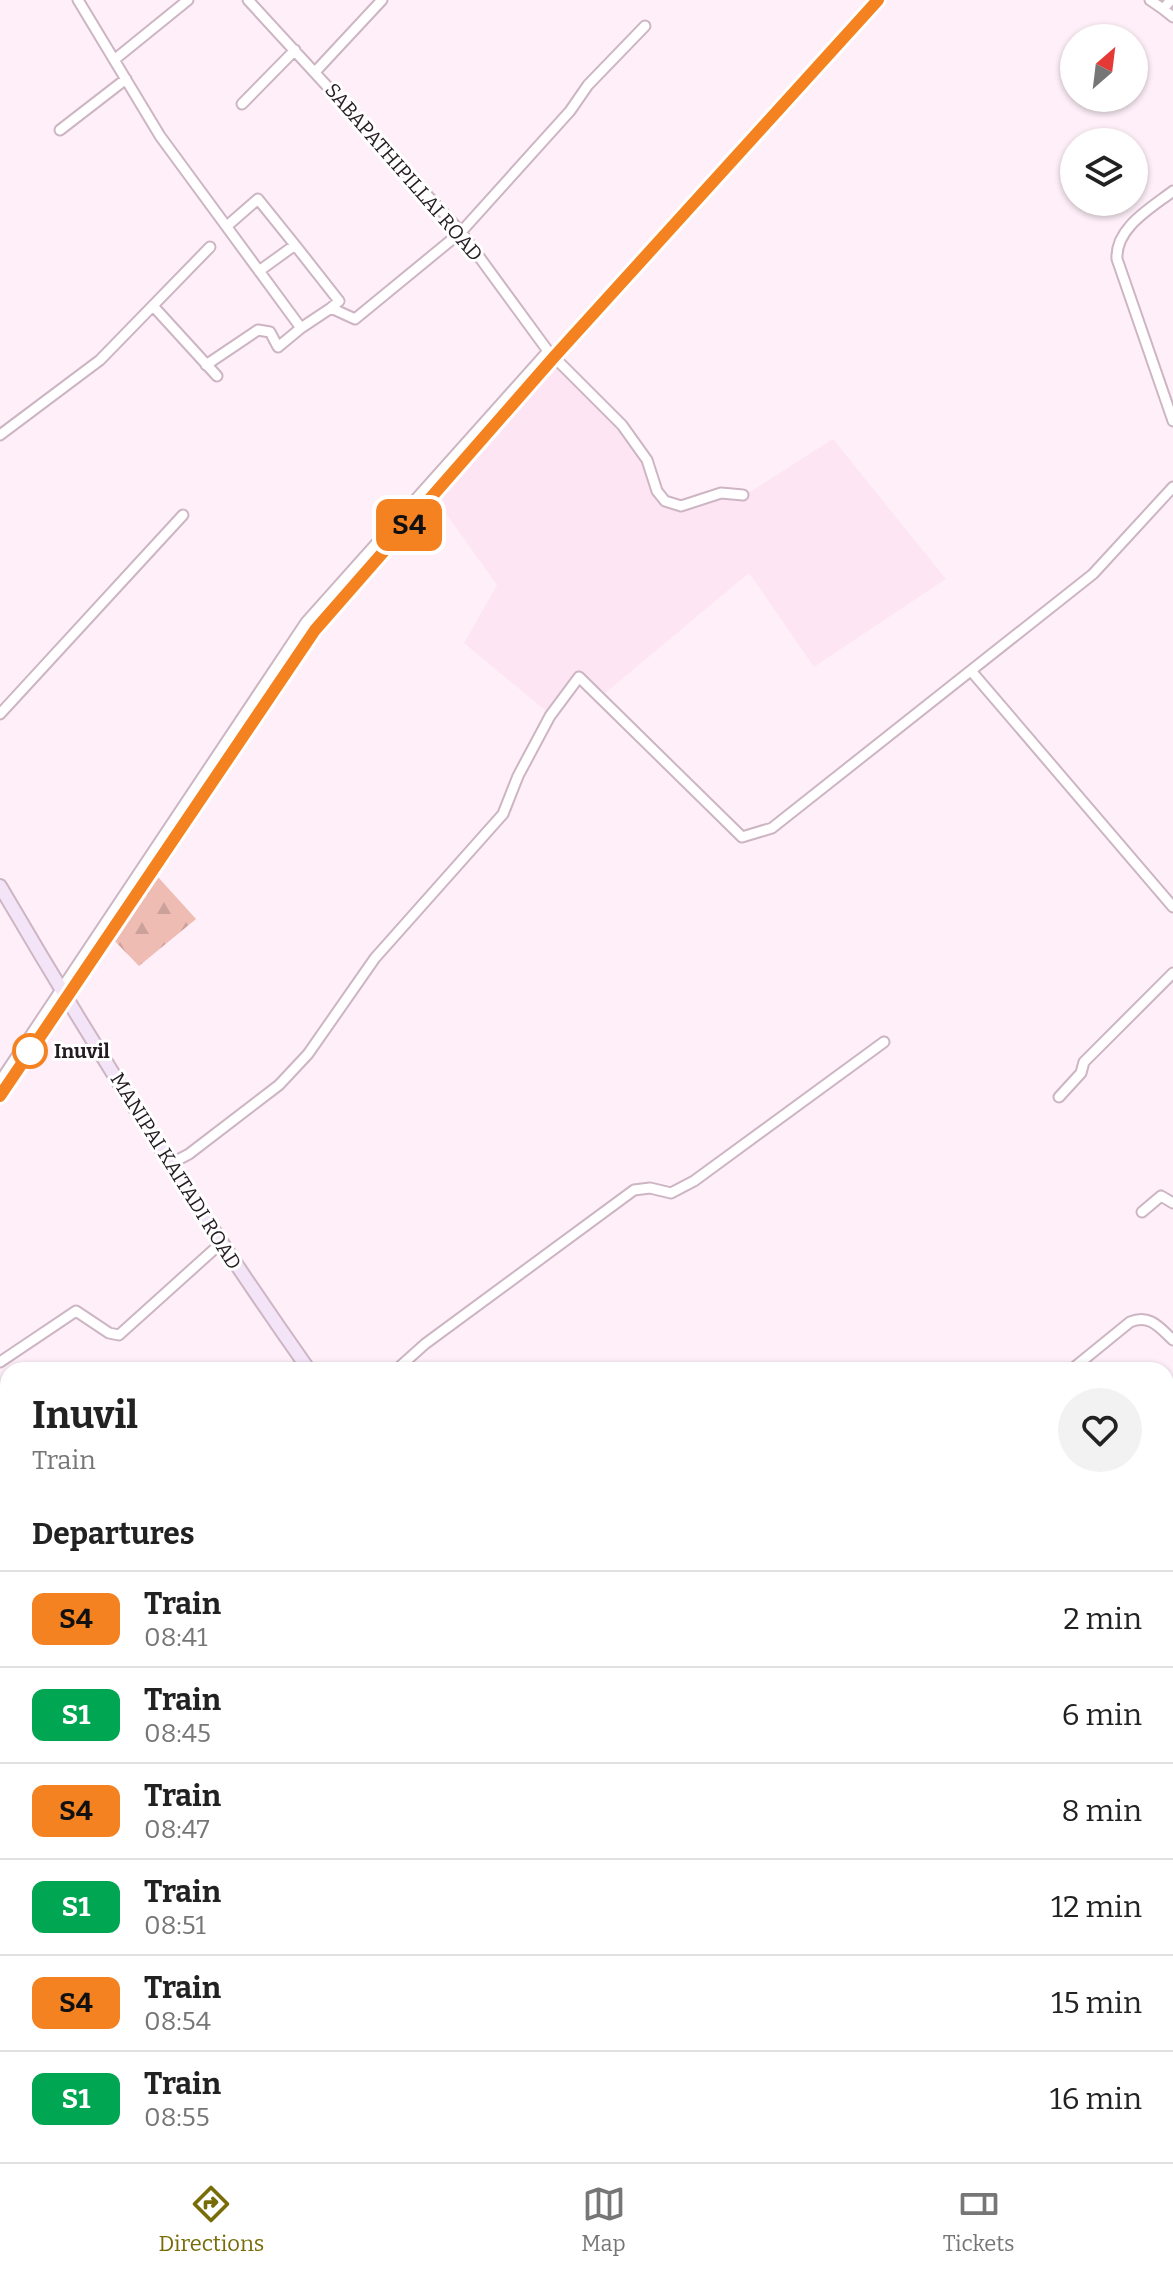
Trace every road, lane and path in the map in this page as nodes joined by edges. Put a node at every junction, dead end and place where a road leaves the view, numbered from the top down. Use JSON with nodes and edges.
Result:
{"nodes":[{"id":1,"x":78,"y":0,"type":"edge"},
{"id":2,"x":188,"y":0,"type":"edge"},
{"id":3,"x":248,"y":0,"type":"edge"},
{"id":4,"x":382,"y":0,"type":"edge"},
{"id":5,"x":1150,"y":0,"type":"edge"},
{"id":6,"x":1171,"y":0,"type":"edge"},
{"id":7,"x":1163,"y":9,"type":"junction"},
{"id":8,"x":1173,"y":17,"type":"edge"},
{"id":9,"x":645,"y":26,"type":"dead end"},
{"id":10,"x":295,"y":50,"type":"junction"},
{"id":11,"x":114,"y":60,"type":"junction"},
{"id":12,"x":315,"y":72,"type":"junction"},
{"id":13,"x":126,"y":79,"type":"junction"},
{"id":14,"x":242,"y":104,"type":"dead end"},
{"id":15,"x":60,"y":130,"type":"dead end"},
{"id":16,"x":1173,"y":191,"type":"edge"},
{"id":17,"x":227,"y":226,"type":"junction"},
{"id":18,"x":461,"y":232,"type":"junction"},
{"id":19,"x":295,"y":245,"type":"junction"},
{"id":20,"x":210,"y":247,"type":"dead end"},
{"id":21,"x":259,"y":271,"type":"junction"},
{"id":22,"x":154,"y":307,"type":"junction"},
{"id":23,"x":331,"y":308,"type":"junction"},
{"id":24,"x":301,"y":328,"type":"junction"},
{"id":25,"x":548,"y":351,"type":"junction"},
{"id":26,"x":206,"y":365,"type":"junction"},
{"id":27,"x":217,"y":376,"type":"dead end"},
{"id":28,"x":1173,"y":421,"type":"edge"},
{"id":29,"x":0,"y":435,"type":"edge"},
{"id":30,"x":1173,"y":487,"type":"edge"},
{"id":31,"x":743,"y":495,"type":"dead end"},
{"id":32,"x":183,"y":515,"type":"dead end"},
{"id":33,"x":972,"y":672,"type":"junction"},
{"id":34,"x":0,"y":714,"type":"edge"},
{"id":35,"x":0,"y":886,"type":"edge"},
{"id":36,"x":1173,"y":907,"type":"edge"},
{"id":37,"x":1173,"y":973,"type":"edge"},
{"id":38,"x":61,"y":990,"type":"junction"},
{"id":39,"x":884,"y":1042,"type":"dead end"},
{"id":40,"x":0,"y":1081,"type":"edge"},
{"id":41,"x":1059,"y":1097,"type":"dead end"},
{"id":42,"x":170,"y":1164,"type":"junction"},
{"id":43,"x":1173,"y":1203,"type":"edge"},
{"id":44,"x":1142,"y":1212,"type":"dead end"},
{"id":45,"x":220,"y":1244,"type":"junction"},
{"id":46,"x":1173,"y":1340,"type":"edge"},
{"id":47,"x":0,"y":1362,"type":"edge"},
{"id":48,"x":303,"y":1362,"type":"edge"},
{"id":49,"x":405,"y":1362,"type":"edge"},
{"id":50,"x":1081,"y":1362,"type":"edge"}],
"edges":[{"from":1,"to":11,"type":"street"},
{"from":2,"to":11,"type":"street"},
{"from":3,"to":10,"type":"street","name":"SABAPATHIPILLAI ROAD"},
{"from":4,"to":12,"type":"street"},
{"from":5,"to":7,"type":"street"},
{"from":6,"to":7,"type":"street"},
{"from":7,"to":8,"type":"street"},
{"from":9,"to":18,"type":"street"},
{"from":10,"to":12,"type":"street","name":"SABAPATHIPILLAI ROAD"},
{"from":10,"to":14,"type":"street"},
{"from":11,"to":13,"type":"street"},
{"from":12,"to":18,"type":"street","name":"SABAPATHIPILLAI ROAD"},
{"from":13,"to":15,"type":"street"},
{"from":13,"to":17,"type":"street"},
{"from":16,"to":28,"type":"street"},
{"from":17,"to":19,"type":"street"},
{"from":17,"to":21,"type":"street"},
{"from":18,"to":23,"type":"street"},
{"from":18,"to":25,"type":"street","name":"SABAPATHIPILLAI ROAD"},
{"from":19,"to":21,"type":"street"},
{"from":19,"to":23,"type":"street"},
{"from":20,"to":22,"type":"street"},
{"from":21,"to":24,"type":"street"},
{"from":22,"to":26,"type":"street"},
{"from":22,"to":29,"type":"street"},
{"from":23,"to":24,"type":"street"},
{"from":24,"to":26,"type":"street"},
{"from":25,"to":31,"type":"street","name":"SABAPATHIPILLAI ROAD"},
{"from":25,"to":38,"type":"street"},
{"from":26,"to":27,"type":"street"},
{"from":30,"to":33,"type":"street"},
{"from":32,"to":34,"type":"street"},
{"from":33,"to":36,"type":"street"},
{"from":33,"to":42,"type":"street"},
{"from":35,"to":38,"type":"main road","name":"MANIPAI KAITADI ROAD"},
{"from":37,"to":41,"type":"street"},
{"from":38,"to":40,"type":"street"},
{"from":38,"to":42,"type":"main road","name":"MANIPAI KAITADI ROAD"},
{"from":39,"to":49,"type":"street"},
{"from":42,"to":45,"type":"main road","name":"MANIPAI KAITADI ROAD"},
{"from":43,"to":44,"type":"street"},
{"from":45,"to":47,"type":"street"},
{"from":45,"to":48,"type":"main road","name":"MANIPAI KAITADI ROAD"},
{"from":46,"to":50,"type":"street"}]}
